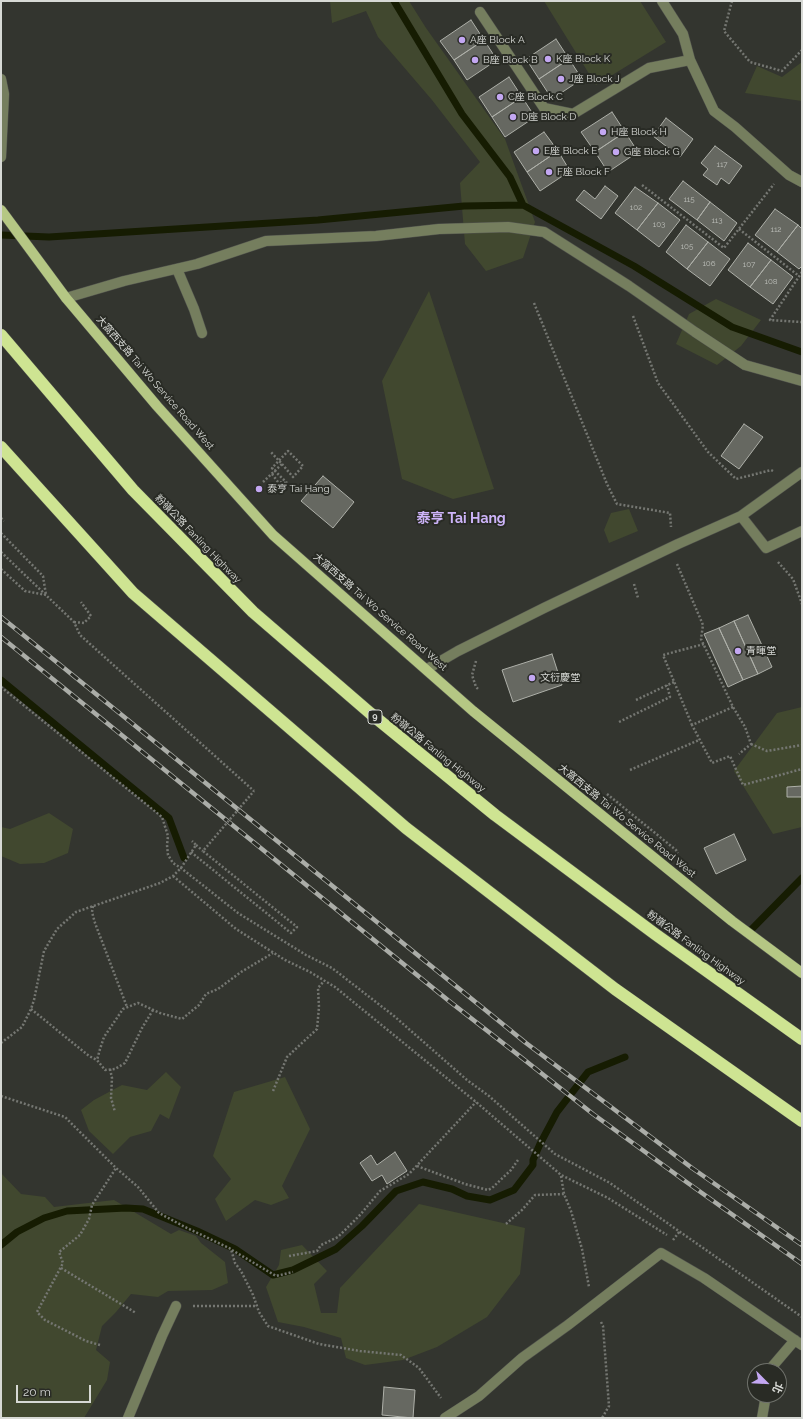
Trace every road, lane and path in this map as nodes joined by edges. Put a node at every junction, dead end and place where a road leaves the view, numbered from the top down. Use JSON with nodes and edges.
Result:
{"nodes":[{"id":1,"x":662,"y":1,"type":"edge"},
{"id":2,"x":732,"y":1,"type":"edge"},
{"id":3,"x":480,"y":12,"type":"dead end"},
{"id":4,"x":802,"y":50,"type":"edge"},
{"id":5,"x":690,"y":60,"type":"junction"},
{"id":6,"x":1,"y":79,"type":"edge"},
{"id":7,"x":1,"y":157,"type":"edge"},
{"id":8,"x":784,"y":171,"type":"junction"},
{"id":9,"x":802,"y":182,"type":"edge"},
{"id":10,"x":642,"y":185,"type":"dead end"},
{"id":11,"x":1,"y":210,"type":"edge"},
{"id":12,"x":739,"y":229,"type":"junction"},
{"id":13,"x":177,"y":269,"type":"junction"},
{"id":14,"x":802,"y":272,"type":"edge"},
{"id":15,"x":799,"y":276,"type":"junction"},
{"id":16,"x":66,"y":298,"type":"junction"},
{"id":17,"x":534,"y":302,"type":"dead end"},
{"id":18,"x":633,"y":316,"type":"dead end"},
{"id":19,"x":802,"y":322,"type":"edge"},
{"id":20,"x":202,"y":333,"type":"dead end"},
{"id":21,"x":1,"y":335,"type":"edge"},
{"id":22,"x":802,"y":381,"type":"edge"},
{"id":23,"x":1,"y":446,"type":"edge"},
{"id":24,"x":270,"y":451,"type":"dead end"},
{"id":25,"x":282,"y":464,"type":"junction"},
{"id":26,"x":802,"y":472,"type":"edge"},
{"id":27,"x":272,"y":474,"type":"junction"},
{"id":28,"x":263,"y":482,"type":"dead end"},
{"id":29,"x":784,"y":486,"type":"junction"},
{"id":30,"x":741,"y":516,"type":"junction"},
{"id":31,"x":1,"y":518,"type":"edge"},
{"id":32,"x":4,"y":521,"type":"dead end"},
{"id":33,"x":802,"y":531,"type":"edge"},
{"id":34,"x":1,"y":533,"type":"edge"},
{"id":35,"x":678,"y":544,"type":"junction"},
{"id":36,"x":766,"y":548,"type":"junction"},
{"id":37,"x":1,"y":552,"type":"edge"},
{"id":38,"x":676,"y":561,"type":"dead end"},
{"id":39,"x":1,"y":569,"type":"edge"},
{"id":40,"x":46,"y":595,"type":"junction"},
{"id":41,"x":81,"y":602,"type":"dead end"},
{"id":42,"x":802,"y":604,"type":"edge"},
{"id":43,"x":74,"y":622,"type":"junction"},
{"id":44,"x":704,"y":644,"type":"junction"},
{"id":45,"x":481,"y":657,"type":"dead end"},
{"id":46,"x":427,"y":669,"type":"junction"},
{"id":47,"x":674,"y":682,"type":"junction"},
{"id":48,"x":667,"y":685,"type":"junction"},
{"id":49,"x":1,"y":687,"type":"edge"},
{"id":50,"x":481,"y":692,"type":"dead end"},
{"id":51,"x":636,"y":700,"type":"dead end"},
{"id":52,"x":733,"y":707,"type":"junction"},
{"id":53,"x":619,"y":722,"type":"dead end"},
{"id":54,"x":692,"y":725,"type":"junction"},
{"id":55,"x":699,"y":740,"type":"junction"},
{"id":56,"x":752,"y":744,"type":"junction"},
{"id":57,"x":802,"y":745,"type":"edge"},
{"id":58,"x":739,"y":754,"type":"dead end"},
{"id":59,"x":802,"y":769,"type":"edge"},
{"id":60,"x":630,"y":770,"type":"dead end"},
{"id":61,"x":603,"y":791,"type":"dead end"},
{"id":62,"x":203,"y":851,"type":"junction"},
{"id":63,"x":191,"y":852,"type":"junction"},
{"id":64,"x":681,"y":856,"type":"dead end"},
{"id":65,"x":181,"y":868,"type":"junction"},
{"id":66,"x":173,"y":876,"type":"junction"},
{"id":67,"x":93,"y":906,"type":"junction"},
{"id":68,"x":273,"y":953,"type":"junction"},
{"id":69,"x":802,"y":973,"type":"edge"},
{"id":70,"x":324,"y":981,"type":"junction"},
{"id":71,"x":127,"y":1008,"type":"junction"},
{"id":72,"x":31,"y":1009,"type":"junction"},
{"id":73,"x":153,"y":1010,"type":"junction"},
{"id":74,"x":802,"y":1039,"type":"edge"},
{"id":75,"x":1,"y":1043,"type":"edge"},
{"id":76,"x":97,"y":1060,"type":"junction"},
{"id":77,"x":110,"y":1069,"type":"junction"},
{"id":78,"x":273,"y":1091,"type":"dead end"},
{"id":79,"x":1,"y":1096,"type":"edge"},
{"id":80,"x":476,"y":1102,"type":"junction"},
{"id":81,"x":115,"y":1112,"type":"dead end"},
{"id":82,"x":802,"y":1121,"type":"edge"},
{"id":83,"x":518,"y":1160,"type":"dead end"},
{"id":84,"x":417,"y":1166,"type":"junction"},
{"id":85,"x":116,"y":1168,"type":"junction"},
{"id":86,"x":564,"y":1194,"type":"dead end"},
{"id":87,"x":506,"y":1224,"type":"dead end"},
{"id":88,"x":674,"y":1239,"type":"dead end"},
{"id":89,"x":232,"y":1249,"type":"junction"},
{"id":90,"x":289,"y":1256,"type":"dead end"},
{"id":91,"x":61,"y":1268,"type":"junction"},
{"id":92,"x":293,"y":1272,"type":"dead end"},
{"id":93,"x":176,"y":1306,"type":"joint"},
{"id":94,"x":257,"y":1306,"type":"junction"},
{"id":95,"x":136,"y":1313,"type":"dead end"},
{"id":96,"x":802,"y":1317,"type":"edge"},
{"id":97,"x":798,"y":1343,"type":"edge"},
{"id":98,"x":100,"y":1345,"type":"dead end"},
{"id":99,"x":776,"y":1363,"type":"edge"},
{"id":100,"x":442,"y":1400,"type":"dead end"},
{"id":101,"x":765,"y":1403,"type":"edge"},
{"id":102,"x":128,"y":1418,"type":"edge"},
{"id":103,"x":444,"y":1418,"type":"edge"},
{"id":104,"x":762,"y":1418,"type":"edge"}],
"edges":[{"from":1,"to":5,"type":"street"},
{"from":2,"to":4,"type":"path"},
{"from":3,"to":5,"type":"street"},
{"from":5,"to":8,"type":"street"},
{"from":6,"to":7,"type":"street"},
{"from":8,"to":9,"type":"street"},
{"from":8,"to":12,"type":"path"},
{"from":10,"to":12,"type":"path"},
{"from":11,"to":16,"type":"main road","name":"大窩西支路 Tai Wo Service Road West"},
{"from":12,"to":15,"type":"path"},
{"from":13,"to":16,"type":"street"},
{"from":13,"to":20,"type":"street"},
{"from":13,"to":22,"type":"street"},
{"from":14,"to":15,"type":"path"},
{"from":15,"to":19,"type":"path"},
{"from":16,"to":46,"type":"main road","name":"大窩西支路 Tai Wo Service Road West"},
{"from":17,"to":35,"type":"path"},
{"from":18,"to":29,"type":"path"},
{"from":21,"to":74,"type":"highway","name":"粉嶺公路 Fanling Highway","number":"9"},
{"from":23,"to":82,"type":"highway"},
{"from":24,"to":25,"type":"path"},
{"from":25,"to":27,"type":"path"},
{"from":25,"to":27,"type":"path","bridge":true},
{"from":26,"to":29,"type":"street"},
{"from":27,"to":28,"type":"path"},
{"from":29,"to":30,"type":"street"},
{"from":30,"to":35,"type":"street"},
{"from":30,"to":36,"type":"street"},
{"from":31,"to":32,"type":"path"},
{"from":33,"to":36,"type":"street"},
{"from":34,"to":40,"type":"path"},
{"from":35,"to":46,"type":"street"},
{"from":36,"to":42,"type":"path"},
{"from":37,"to":40,"type":"path"},
{"from":38,"to":44,"type":"path"},
{"from":39,"to":40,"type":"path"},
{"from":40,"to":43,"type":"path"},
{"from":41,"to":43,"type":"path"},
{"from":43,"to":62,"type":"path","bridge":true},
{"from":44,"to":47,"type":"path"},
{"from":44,"to":52,"type":"path"},
{"from":45,"to":50,"type":"path"},
{"from":46,"to":69,"type":"main road","name":"大窩西支路 Tai Wo Service Road West"},
{"from":47,"to":48,"type":"path"},
{"from":47,"to":54,"type":"path"},
{"from":48,"to":51,"type":"path"},
{"from":48,"to":53,"type":"path"},
{"from":49,"to":65,"type":"path"},
{"from":52,"to":54,"type":"path"},
{"from":52,"to":56,"type":"path"},
{"from":54,"to":55,"type":"path"},
{"from":55,"to":59,"type":"path"},
{"from":55,"to":60,"type":"path"},
{"from":56,"to":57,"type":"path"},
{"from":56,"to":58,"type":"path"},
{"from":61,"to":64,"type":"path"},
{"from":62,"to":63,"type":"path"},
{"from":62,"to":63,"type":"path","bridge":true},
{"from":63,"to":65,"type":"path"},
{"from":65,"to":66,"type":"path"},
{"from":65,"to":96,"type":"path"},
{"from":66,"to":67,"type":"path"},
{"from":66,"to":68,"type":"path"},
{"from":67,"to":71,"type":"path"},
{"from":67,"to":72,"type":"path"},
{"from":68,"to":70,"type":"path"},
{"from":68,"to":73,"type":"path"},
{"from":70,"to":78,"type":"path"},
{"from":70,"to":80,"type":"path"},
{"from":71,"to":73,"type":"path"},
{"from":71,"to":76,"type":"path"},
{"from":72,"to":75,"type":"path"},
{"from":72,"to":76,"type":"path"},
{"from":73,"to":77,"type":"path"},
{"from":76,"to":77,"type":"path"},
{"from":77,"to":81,"type":"path"},
{"from":79,"to":85,"type":"path"},
{"from":80,"to":84,"type":"path"},
{"from":80,"to":88,"type":"path"},
{"from":83,"to":84,"type":"path"},
{"from":84,"to":90,"type":"path"},
{"from":85,"to":89,"type":"path"},
{"from":85,"to":91,"type":"path"},
{"from":86,"to":87,"type":"path"},
{"from":89,"to":92,"type":"path"},
{"from":89,"to":94,"type":"path"},
{"from":91,"to":95,"type":"path"},
{"from":91,"to":98,"type":"path"},
{"from":93,"to":94,"type":"path"},
{"from":93,"to":102,"type":"street"},
{"from":94,"to":100,"type":"path"},
{"from":97,"to":99,"type":"street"},
{"from":97,"to":103,"type":"street"},
{"from":101,"to":104,"type":"street"}]}
